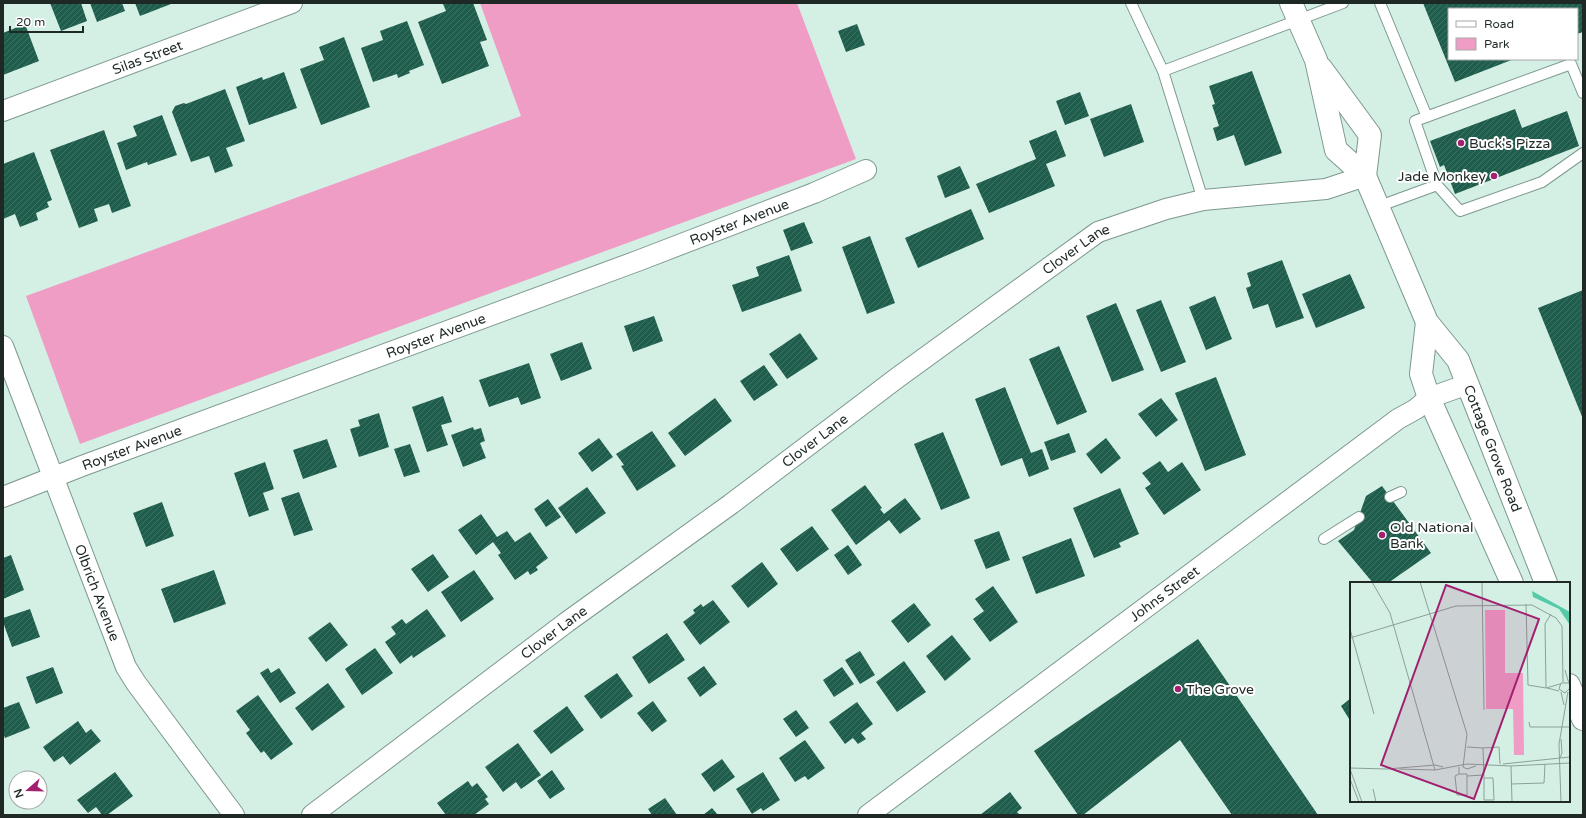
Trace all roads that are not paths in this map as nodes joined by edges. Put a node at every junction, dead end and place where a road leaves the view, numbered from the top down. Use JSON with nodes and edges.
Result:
{"nodes":[{"id":1,"x":292,"y":3,"type":"edge"},
{"id":2,"x":1131,"y":3,"type":"edge"},
{"id":3,"x":1343,"y":3,"type":"edge"},
{"id":4,"x":1380,"y":3,"type":"edge"},
{"id":5,"x":1294,"y":12,"type":"edge"},
{"id":6,"x":1316,"y":60,"type":"junction"},
{"id":7,"x":1163,"y":71,"type":"junction"},
{"id":8,"x":1583,"y":93,"type":"edge"},
{"id":9,"x":3,"y":111,"type":"edge"},
{"id":10,"x":1427,"y":117,"type":"junction"},
{"id":11,"x":1583,"y":154,"type":"edge"},
{"id":12,"x":866,"y":170,"type":"dead end"},
{"id":13,"x":1365,"y":176,"type":"junction"},
{"id":14,"x":1437,"y":185,"type":"junction"},
{"id":15,"x":1204,"y":200,"type":"junction"},
{"id":16,"x":1377,"y":207,"type":"junction"},
{"id":17,"x":1427,"y":322,"type":"junction"},
{"id":18,"x":3,"y":346,"type":"edge"},
{"id":19,"x":1468,"y":384,"type":"junction"},
{"id":20,"x":1429,"y":398,"type":"junction"},
{"id":21,"x":53,"y":478,"type":"junction"},
{"id":22,"x":1401,"y":492,"type":"dead end"},
{"id":23,"x":3,"y":497,"type":"edge"},
{"id":24,"x":1390,"y":497,"type":"dead end"},
{"id":25,"x":1359,"y":517,"type":"dead end"},
{"id":26,"x":1324,"y":539,"type":"dead end"},
{"id":27,"x":1512,"y":582,"type":"edge"},
{"id":28,"x":1546,"y":582,"type":"edge"},
{"id":29,"x":1570,"y":687,"type":"edge"},
{"id":30,"x":1583,"y":719,"type":"edge"},
{"id":31,"x":234,"y":815,"type":"edge"},
{"id":32,"x":312,"y":815,"type":"edge"},
{"id":33,"x":868,"y":815,"type":"edge"}],
"edges":[{"from":1,"to":9,"type":"street","name":"Silas Street"},
{"from":2,"to":7,"type":"lane"},
{"from":3,"to":5,"type":"lane"},
{"from":4,"to":10,"type":"lane"},
{"from":5,"to":6,"type":"street","name":"Cottage Grove Road"},
{"from":5,"to":7,"type":"lane"},
{"from":6,"to":13,"type":"street","name":"Cottage Grove Road"},
{"from":6,"to":13,"type":"street","name":"Cottage Grove Road"},
{"from":7,"to":15,"type":"lane"},
{"from":8,"to":10,"type":"lane"},
{"from":10,"to":14,"type":"lane"},
{"from":11,"to":14,"type":"lane"},
{"from":12,"to":21,"type":"street","name":"Royster Avenue"},
{"from":13,"to":15,"type":"street","name":"Clover Lane"},
{"from":13,"to":16,"type":"street","name":"Cottage Grove Road"},
{"from":14,"to":16,"type":"lane"},
{"from":15,"to":32,"type":"street","name":"Clover Lane"},
{"from":16,"to":17,"type":"street","name":"Cottage Grove Road"},
{"from":17,"to":19,"type":"street","name":"Cottage Grove Road"},
{"from":17,"to":20,"type":"street"},
{"from":18,"to":21,"type":"street","name":"Olbrich Avenue"},
{"from":19,"to":20,"type":"street","name":"Johns Street"},
{"from":19,"to":28,"type":"street","name":"Cottage Grove Road"},
{"from":20,"to":27,"type":"street"},
{"from":20,"to":33,"type":"street","name":"Johns Street"},
{"from":21,"to":23,"type":"street","name":"Royster Avenue"},
{"from":21,"to":31,"type":"street","name":"Olbrich Avenue"},
{"from":22,"to":24,"type":"lane"},
{"from":25,"to":26,"type":"lane"},
{"from":29,"to":30,"type":"street"}]}
